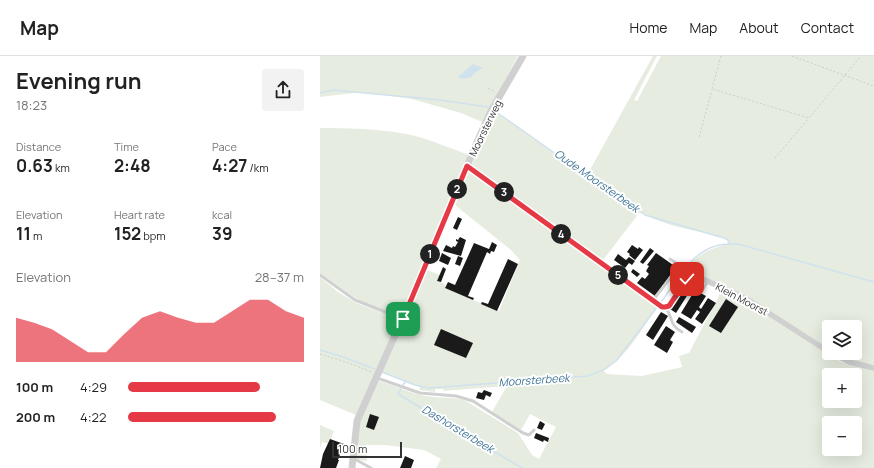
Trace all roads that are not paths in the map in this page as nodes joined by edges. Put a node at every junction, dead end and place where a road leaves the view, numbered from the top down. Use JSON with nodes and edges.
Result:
{"nodes":[{"id":1,"x":523,"y":56,"type":"edge"},
{"id":2,"x":467,"y":166,"type":"junction"},
{"id":3,"x":670,"y":258,"type":"dead end"},
{"id":4,"x":320,"y":275,"type":"edge"},
{"id":5,"x":687,"y":279,"type":"junction"},
{"id":6,"x":708,"y":281,"type":"junction"},
{"id":7,"x":653,"y":300,"type":"junction"},
{"id":8,"x":665,"y":307,"type":"junction"},
{"id":9,"x":403,"y":319,"type":"junction"},
{"id":10,"x":682,"y":332,"type":"dead end"},
{"id":11,"x":822,"y":348,"type":"edge"},
{"id":12,"x":846,"y":360,"type":"edge"},
{"id":13,"x":874,"y":368,"type":"edge"},
{"id":14,"x":377,"y":377,"type":"junction"},
{"id":15,"x":534,"y":430,"type":"dead end"},
{"id":16,"x":353,"y":458,"type":"junction"},
{"id":17,"x":352,"y":468,"type":"edge"},
{"id":18,"x":371,"y":468,"type":"edge"}],
"edges":[{"from":1,"to":2,"type":"street","name":"Moorsterweg"},
{"from":2,"to":7,"type":"street"},
{"from":2,"to":9,"type":"street","name":"Moorsterweg"},
{"from":3,"to":7,"type":"lane"},
{"from":4,"to":9,"type":"lane"},
{"from":5,"to":6,"type":"street","name":"Klein Moorst"},
{"from":5,"to":6,"type":"lane"},
{"from":5,"to":8,"type":"street"},
{"from":6,"to":11,"type":"street","name":"Klein Moorst"},
{"from":7,"to":8,"type":"street"},
{"from":8,"to":10,"type":"lane"},
{"from":9,"to":14,"type":"street","name":"Moorsterweg"},
{"from":12,"to":13,"type":"street","name":"Klein Moorst"},
{"from":14,"to":15,"type":"lane"},
{"from":14,"to":16,"type":"street","name":"Moorsterweg"},
{"from":16,"to":17,"type":"street","name":"Moorsterweg"},
{"from":16,"to":18,"type":"lane"}]}
